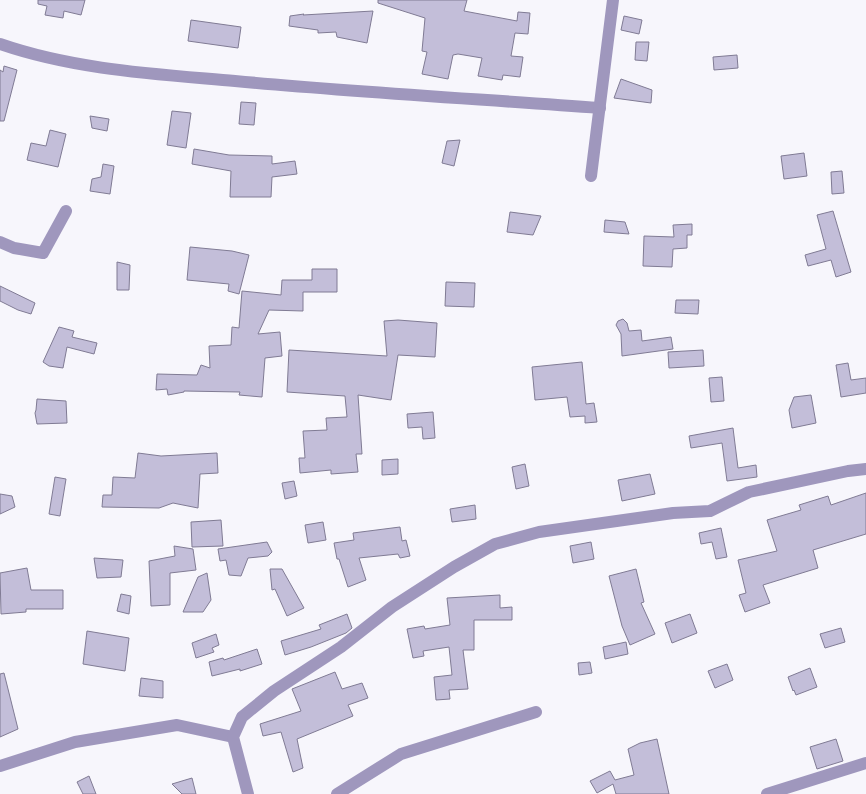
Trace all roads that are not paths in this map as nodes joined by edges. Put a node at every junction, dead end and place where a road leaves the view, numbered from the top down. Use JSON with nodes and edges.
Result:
{"nodes":[{"id":1,"x":613,"y":0,"type":"edge"},
{"id":2,"x":0,"y":44,"type":"edge"},
{"id":3,"x":600,"y":108,"type":"junction"},
{"id":4,"x":591,"y":176,"type":"dead end"},
{"id":5,"x":66,"y":211,"type":"dead end"},
{"id":6,"x":0,"y":242,"type":"edge"},
{"id":7,"x":866,"y":470,"type":"edge"},
{"id":8,"x":536,"y":712,"type":"dead end"},
{"id":9,"x":233,"y":737,"type":"junction"},
{"id":10,"x":866,"y":763,"type":"edge"},
{"id":11,"x":0,"y":766,"type":"edge"},
{"id":12,"x":248,"y":794,"type":"edge"},
{"id":13,"x":337,"y":794,"type":"edge"},
{"id":14,"x":767,"y":794,"type":"edge"}],
"edges":[{"from":1,"to":3,"type":"street"},
{"from":2,"to":3,"type":"street"},
{"from":3,"to":4,"type":"street"},
{"from":5,"to":6,"type":"street"},
{"from":7,"to":9,"type":"street"},
{"from":8,"to":13,"type":"street"},
{"from":9,"to":11,"type":"street"},
{"from":9,"to":12,"type":"street"},
{"from":10,"to":14,"type":"street"}]}
